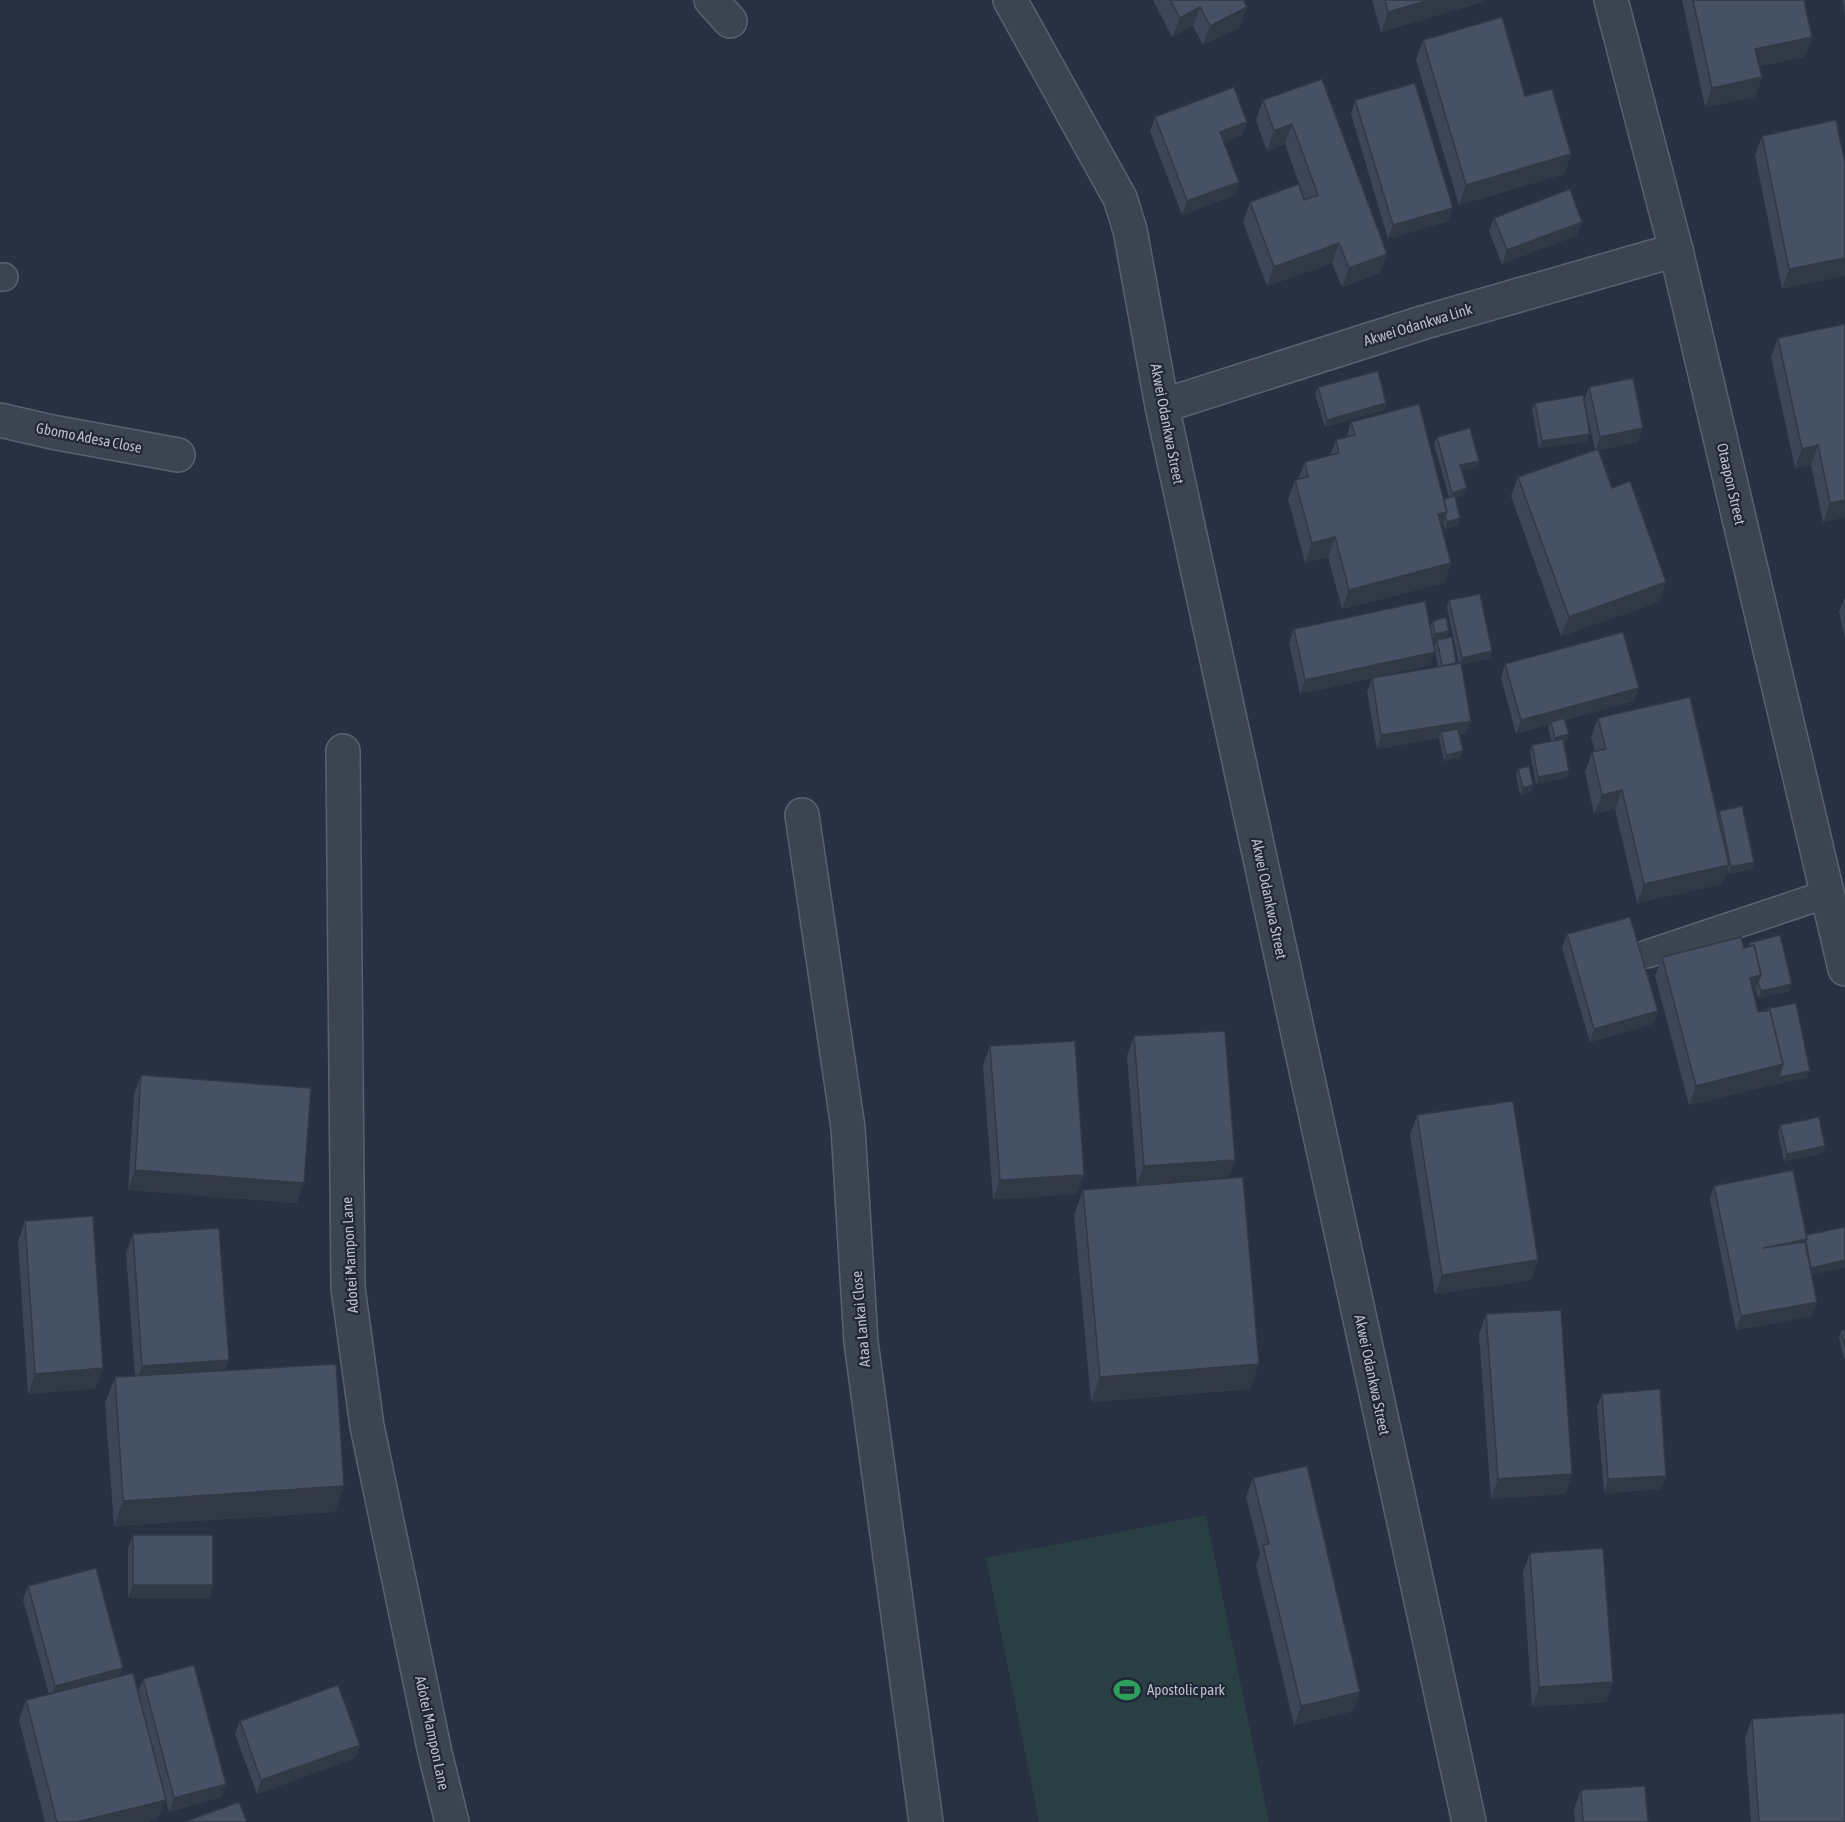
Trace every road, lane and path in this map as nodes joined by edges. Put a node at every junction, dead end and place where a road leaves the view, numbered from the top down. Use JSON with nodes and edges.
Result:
{"nodes":[{"id":1,"x":1010,"y":0,"type":"edge"},
{"id":2,"x":1611,"y":0,"type":"edge"},
{"id":3,"x":1677,"y":250,"type":"junction"},
{"id":4,"x":1162,"y":406,"type":"junction"},
{"id":5,"x":0,"y":420,"type":"edge"},
{"id":6,"x":178,"y":454,"type":"dead end"},
{"id":7,"x":343,"y":751,"type":"dead end"},
{"id":8,"x":802,"y":815,"type":"dead end"},
{"id":9,"x":1827,"y":894,"type":"junction"},
{"id":10,"x":1647,"y":954,"type":"dead end"},
{"id":11,"x":1845,"y":969,"type":"edge"},
{"id":12,"x":452,"y":1822,"type":"edge"},
{"id":13,"x":926,"y":1822,"type":"edge"},
{"id":14,"x":1469,"y":1822,"type":"edge"}],
"edges":[{"from":1,"to":4,"type":"street","name":"Akwei Odankwa Street"},
{"from":2,"to":3,"type":"street","name":"Otaapon Street"},
{"from":3,"to":4,"type":"street","name":"Akwei Odankwa Link"},
{"from":3,"to":9,"type":"street","name":"Otaapon Street"},
{"from":4,"to":14,"type":"street","name":"Akwei Odankwa Street"},
{"from":5,"to":6,"type":"street","name":"Gbomo Adesa Close"},
{"from":7,"to":12,"type":"street","name":"Adotei Mampon Lane"},
{"from":8,"to":13,"type":"street","name":"Ataa Lankai Close"},
{"from":9,"to":10,"type":"lane"},
{"from":9,"to":11,"type":"street","name":"Otaapon Street"}]}
